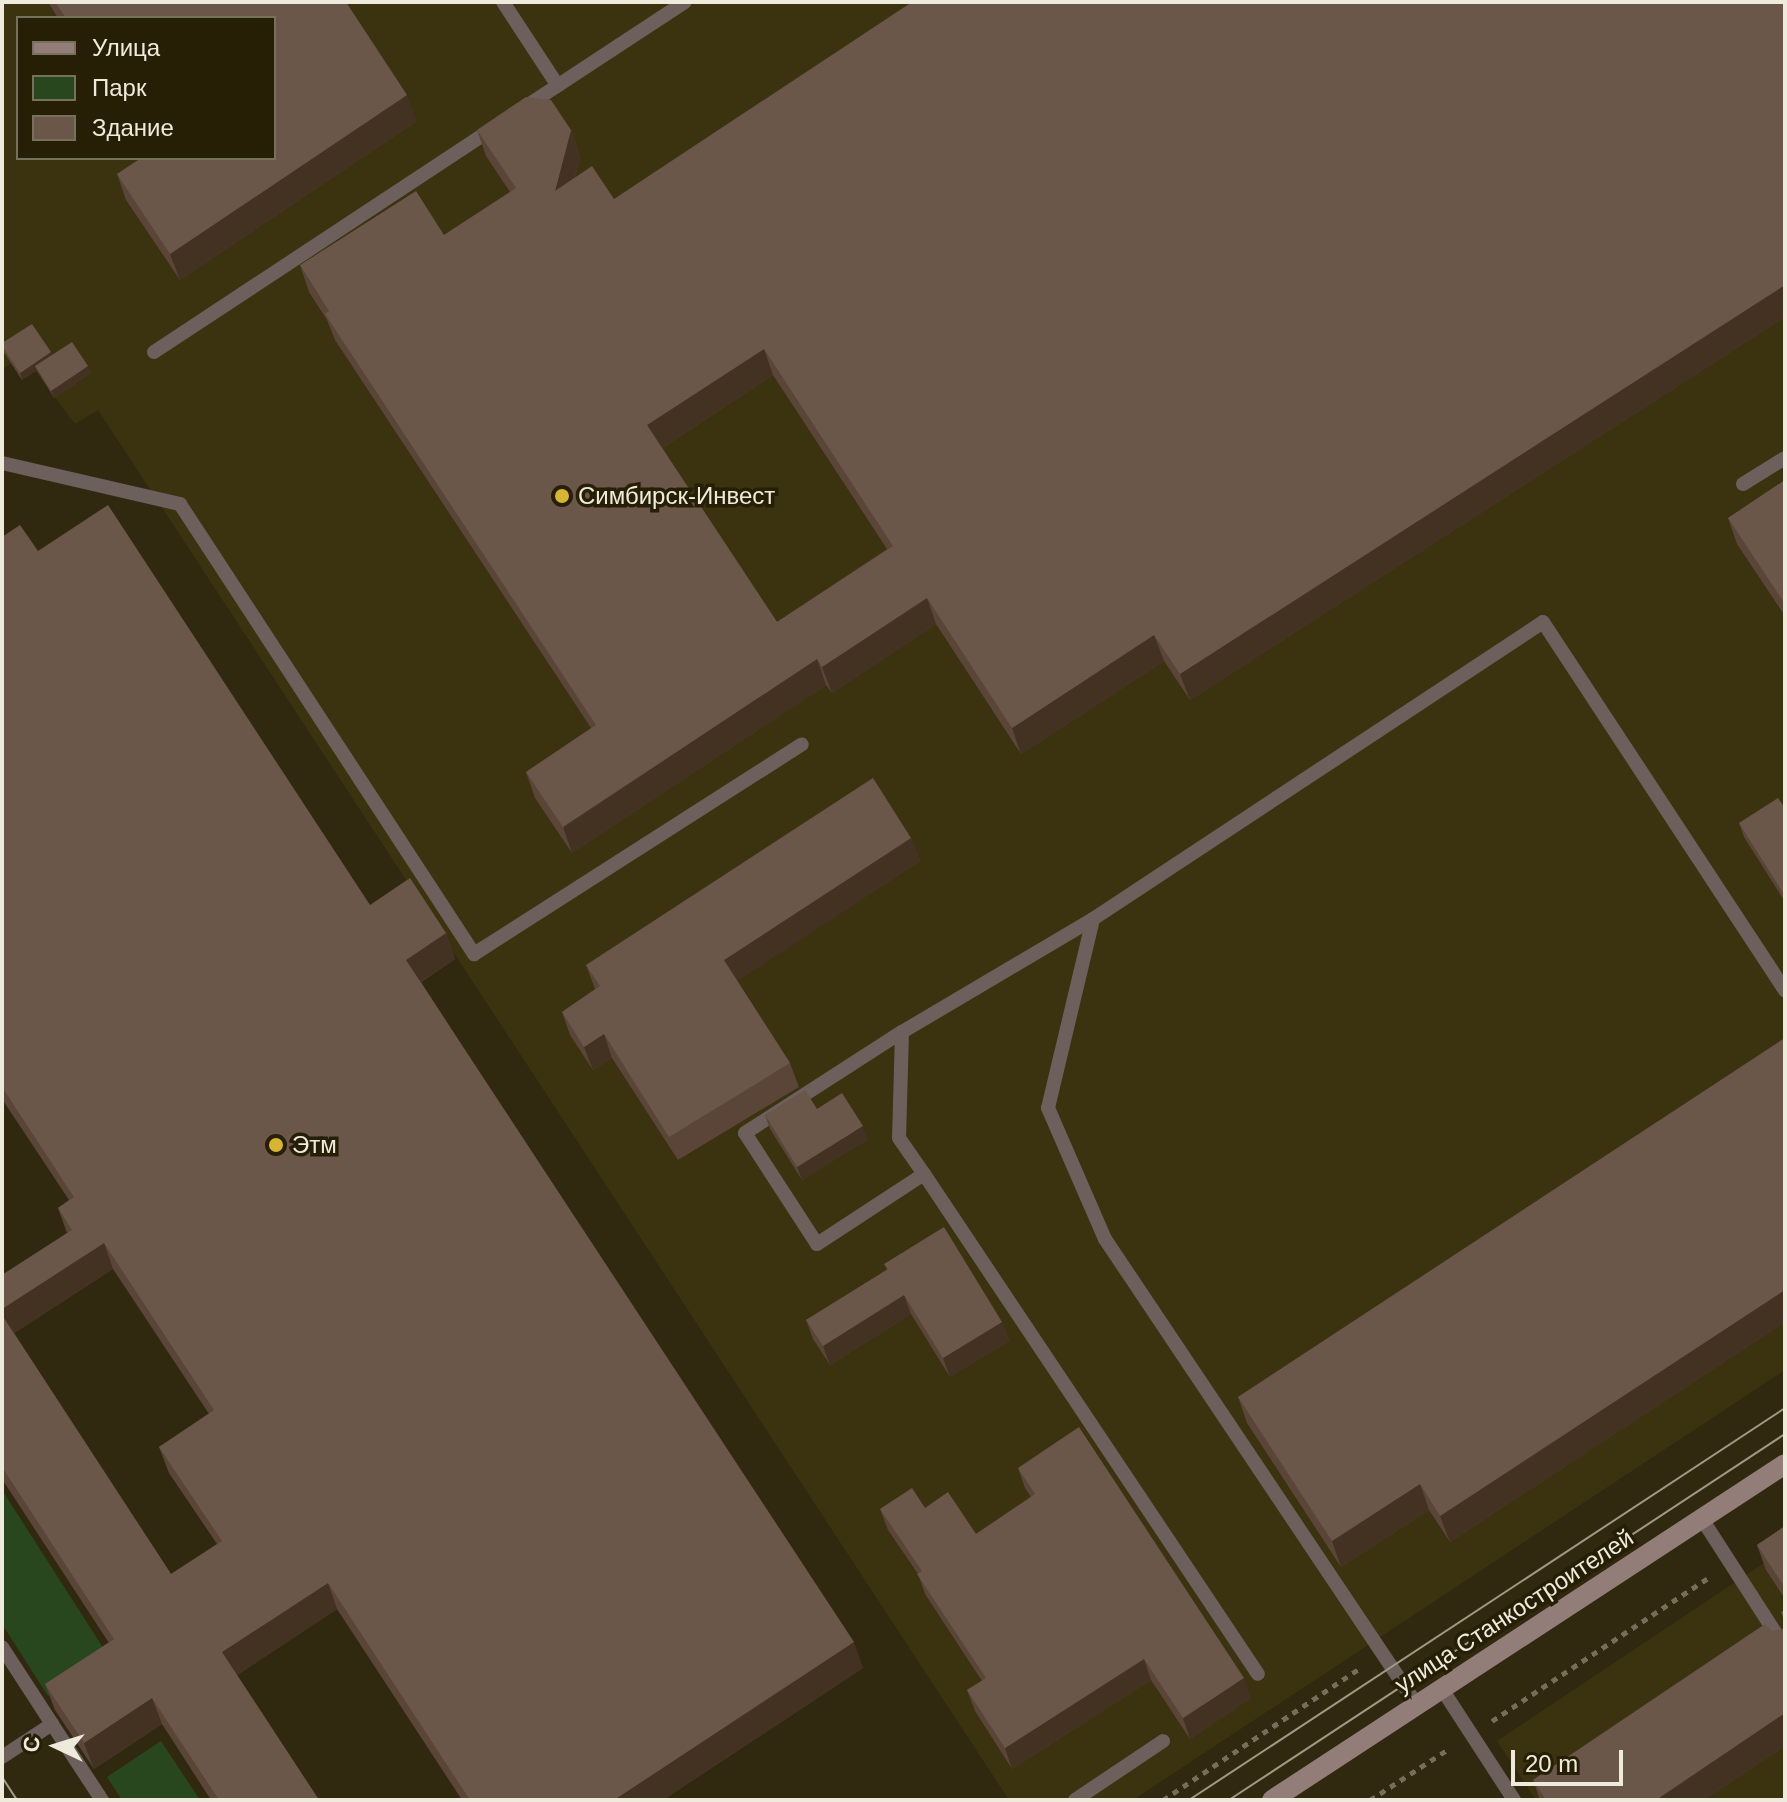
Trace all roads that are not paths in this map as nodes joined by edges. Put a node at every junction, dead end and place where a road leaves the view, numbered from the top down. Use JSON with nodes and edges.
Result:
{"nodes":[{"id":1,"x":503,"y":2,"type":"edge"},
{"id":2,"x":685,"y":2,"type":"edge"},
{"id":3,"x":558,"y":86,"type":"junction"},
{"id":4,"x":154,"y":352,"type":"dead end"},
{"id":5,"x":1785,"y":458,"type":"edge"},
{"id":6,"x":2,"y":463,"type":"edge"},
{"id":7,"x":1743,"y":484,"type":"dead end"},
{"id":8,"x":802,"y":744,"type":"dead end"},
{"id":9,"x":1093,"y":919,"type":"junction"},
{"id":10,"x":1785,"y":991,"type":"edge"},
{"id":11,"x":902,"y":1032,"type":"junction"},
{"id":12,"x":924,"y":1174,"type":"junction"},
{"id":13,"x":1785,"y":1464,"type":"edge"},
{"id":14,"x":1702,"y":1519,"type":"junction"},
{"id":15,"x":2,"y":1647,"type":"edge"},
{"id":16,"x":1785,"y":1648,"type":"edge"},
{"id":17,"x":1258,"y":1674,"type":"dead end"},
{"id":18,"x":1442,"y":1689,"type":"junction"},
{"id":19,"x":1417,"y":1705,"type":"junction"},
{"id":20,"x":52,"y":1724,"type":"junction"},
{"id":21,"x":1163,"y":1741,"type":"dead end"},
{"id":22,"x":2,"y":1757,"type":"edge"},
{"id":23,"x":102,"y":1800,"type":"edge"},
{"id":24,"x":1075,"y":1800,"type":"edge"},
{"id":25,"x":1272,"y":1800,"type":"edge"},
{"id":26,"x":1514,"y":1800,"type":"edge"}],
"edges":[{"from":1,"to":3,"type":"lane"},
{"from":2,"to":3,"type":"lane"},
{"from":3,"to":4,"type":"lane"},
{"from":5,"to":7,"type":"lane"},
{"from":6,"to":8,"type":"lane"},
{"from":9,"to":10,"type":"lane"},
{"from":9,"to":11,"type":"lane"},
{"from":9,"to":19,"type":"lane"},
{"from":11,"to":12,"type":"lane"},
{"from":11,"to":12,"type":"lane"},
{"from":12,"to":17,"type":"lane"},
{"from":13,"to":14,"type":"street","name":"улица Станкостроителей"},
{"from":14,"to":16,"type":"lane"},
{"from":14,"to":18,"type":"street","name":"улица Станкостроителей"},
{"from":15,"to":20,"type":"lane"},
{"from":18,"to":19,"type":"street","name":"улица Станкостроителей"},
{"from":18,"to":26,"type":"lane"},
{"from":19,"to":25,"type":"street","name":"улица Станкостроителей"},
{"from":20,"to":22,"type":"lane"},
{"from":20,"to":23,"type":"lane"},
{"from":21,"to":24,"type":"lane"}]}
